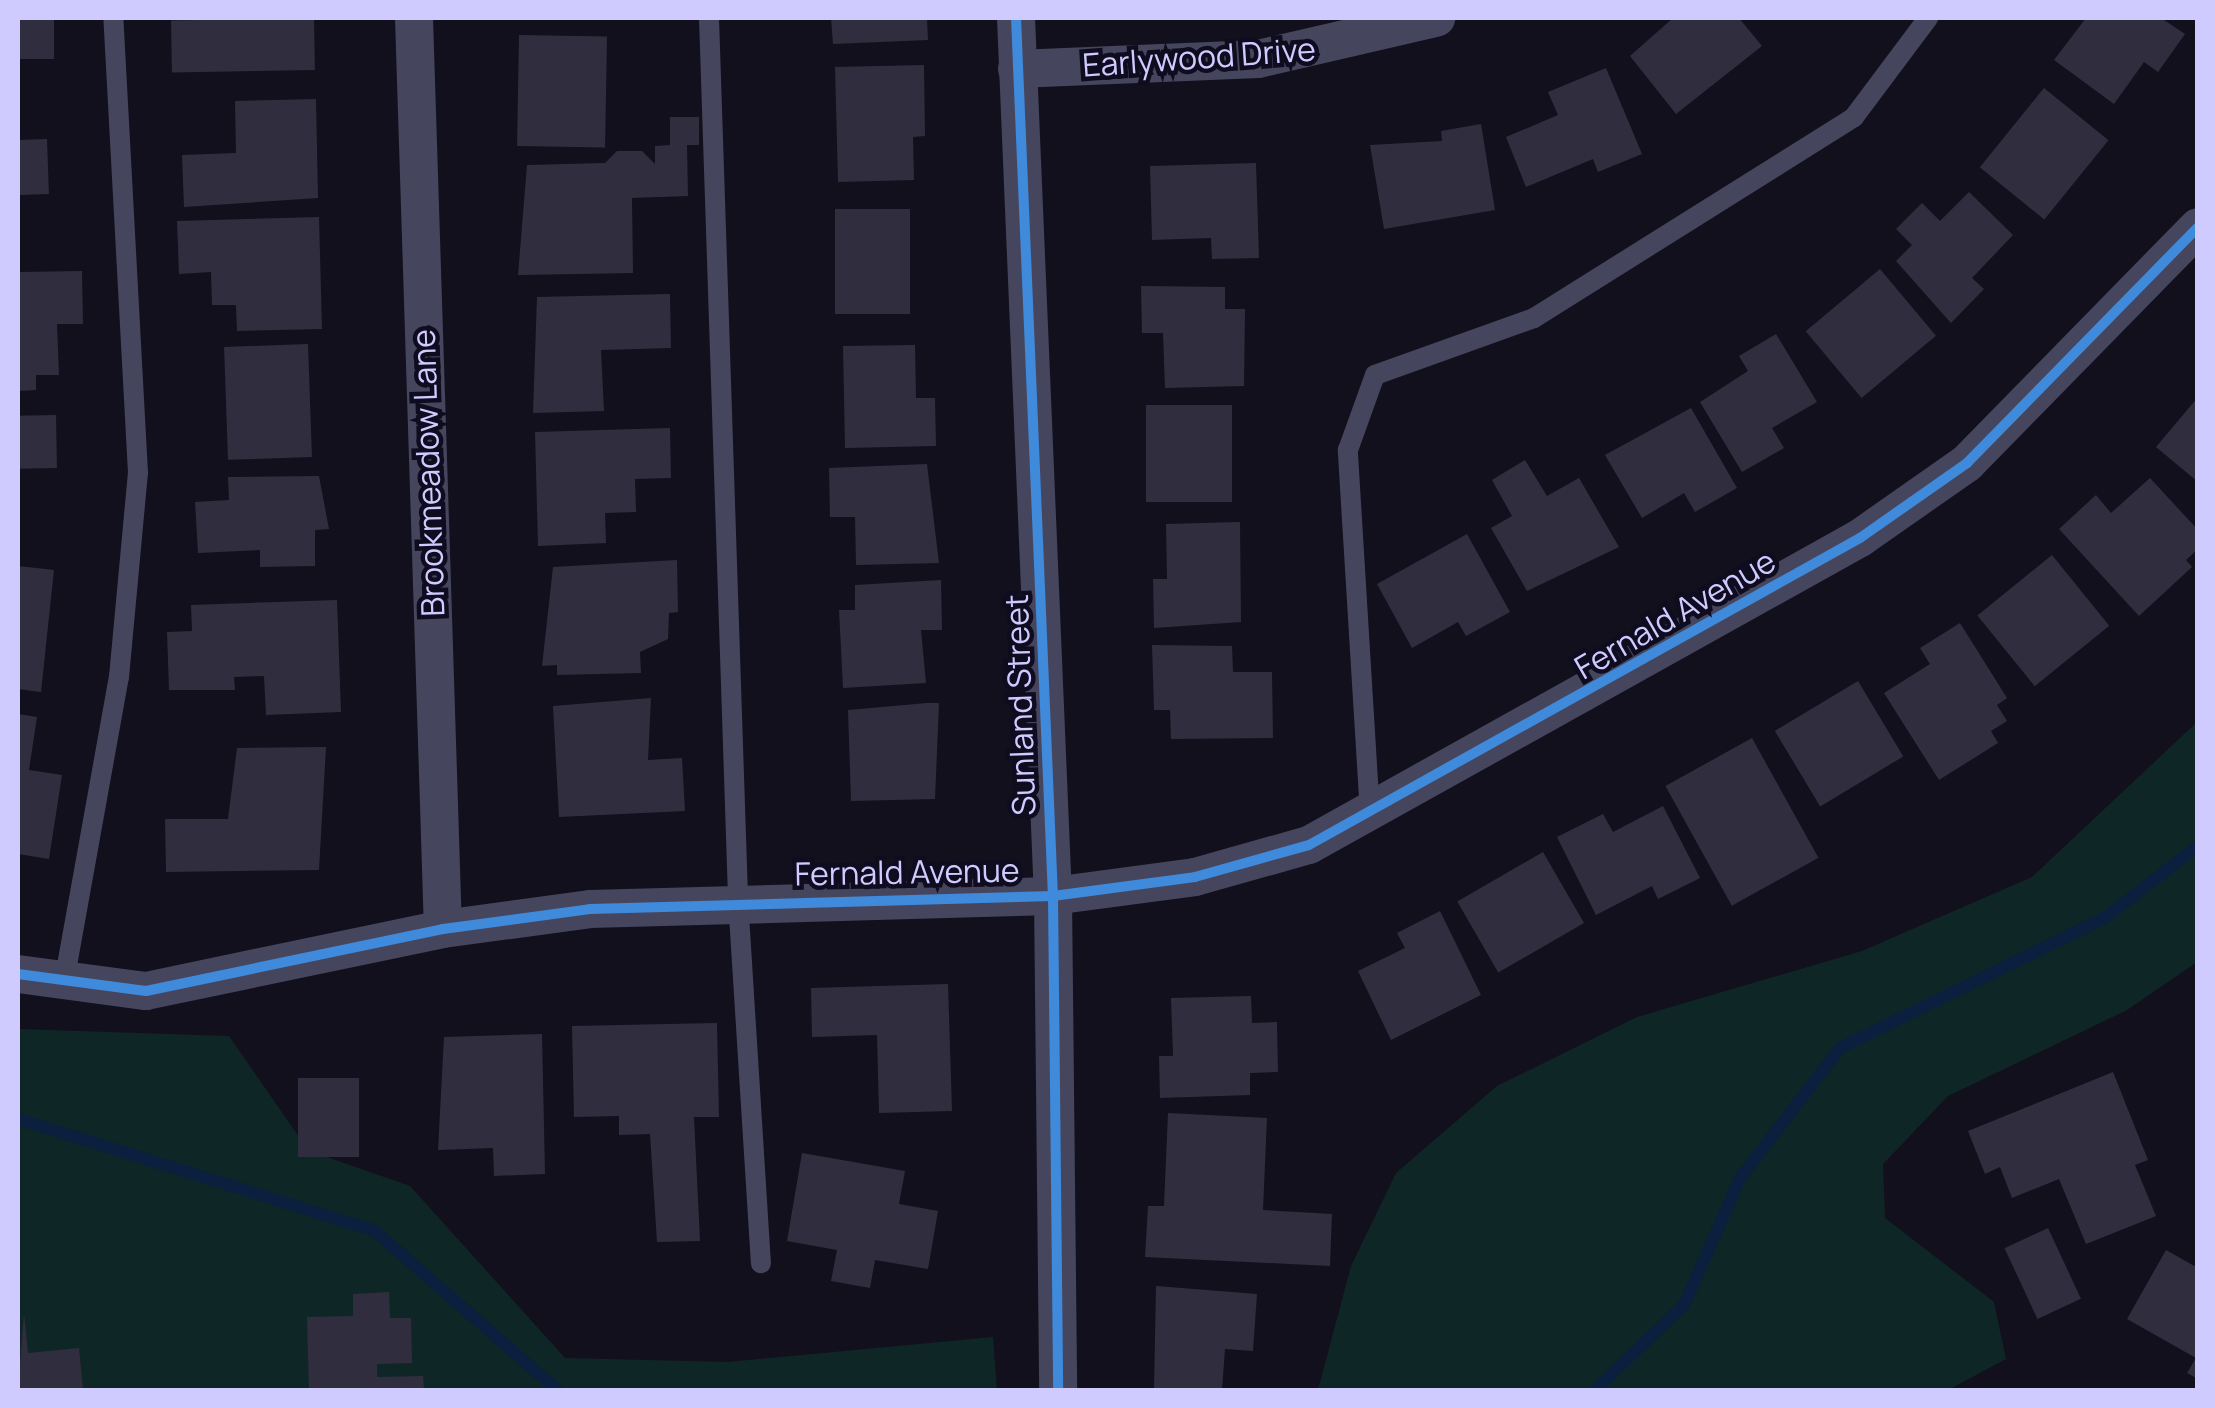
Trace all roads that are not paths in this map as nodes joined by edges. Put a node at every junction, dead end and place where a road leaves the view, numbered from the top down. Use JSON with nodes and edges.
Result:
{"nodes":[{"id":1,"x":113,"y":18,"type":"edge"},
{"id":2,"x":414,"y":18,"type":"edge"},
{"id":3,"x":709,"y":18,"type":"edge"},
{"id":4,"x":1016,"y":18,"type":"edge"},
{"id":5,"x":1436,"y":18,"type":"edge"},
{"id":6,"x":1928,"y":18,"type":"edge"},
{"id":7,"x":1326,"y":33,"type":"edge"},
{"id":8,"x":1018,"y":69,"type":"junction"},
{"id":9,"x":2198,"y":227,"type":"edge"},
{"id":10,"x":1370,"y":816,"type":"junction"},
{"id":11,"x":1053,"y":896,"type":"junction"},
{"id":12,"x":738,"y":899,"type":"junction"},
{"id":13,"x":443,"y":929,"type":"junction"},
{"id":14,"x":18,"y":974,"type":"edge"},
{"id":15,"x":64,"y":982,"type":"junction"},
{"id":16,"x":761,"y":1263,"type":"dead end"},
{"id":17,"x":1058,"y":1390,"type":"edge"}],
"edges":[{"from":1,"to":15,"type":"lane"},
{"from":2,"to":13,"type":"street","name":"Brookmeadow Lane"},
{"from":3,"to":12,"type":"lane"},
{"from":4,"to":8,"type":"street","name":"Sunland Street"},
{"from":5,"to":7,"type":"street","name":"Earlywood Drive"},
{"from":6,"to":10,"type":"lane"},
{"from":7,"to":8,"type":"street","name":"Earlywood Drive"},
{"from":8,"to":11,"type":"street","name":"Sunland Street"},
{"from":9,"to":10,"type":"street","name":"Fernald Avenue"},
{"from":10,"to":11,"type":"street","name":"Fernald Avenue"},
{"from":11,"to":12,"type":"street","name":"Fernald Avenue"},
{"from":11,"to":17,"type":"street","name":"Sunland Street"},
{"from":12,"to":13,"type":"street","name":"Fernald Avenue"},
{"from":12,"to":16,"type":"lane"},
{"from":13,"to":15,"type":"street","name":"Fernald Avenue"},
{"from":14,"to":15,"type":"street","name":"Fernald Avenue"}]}
